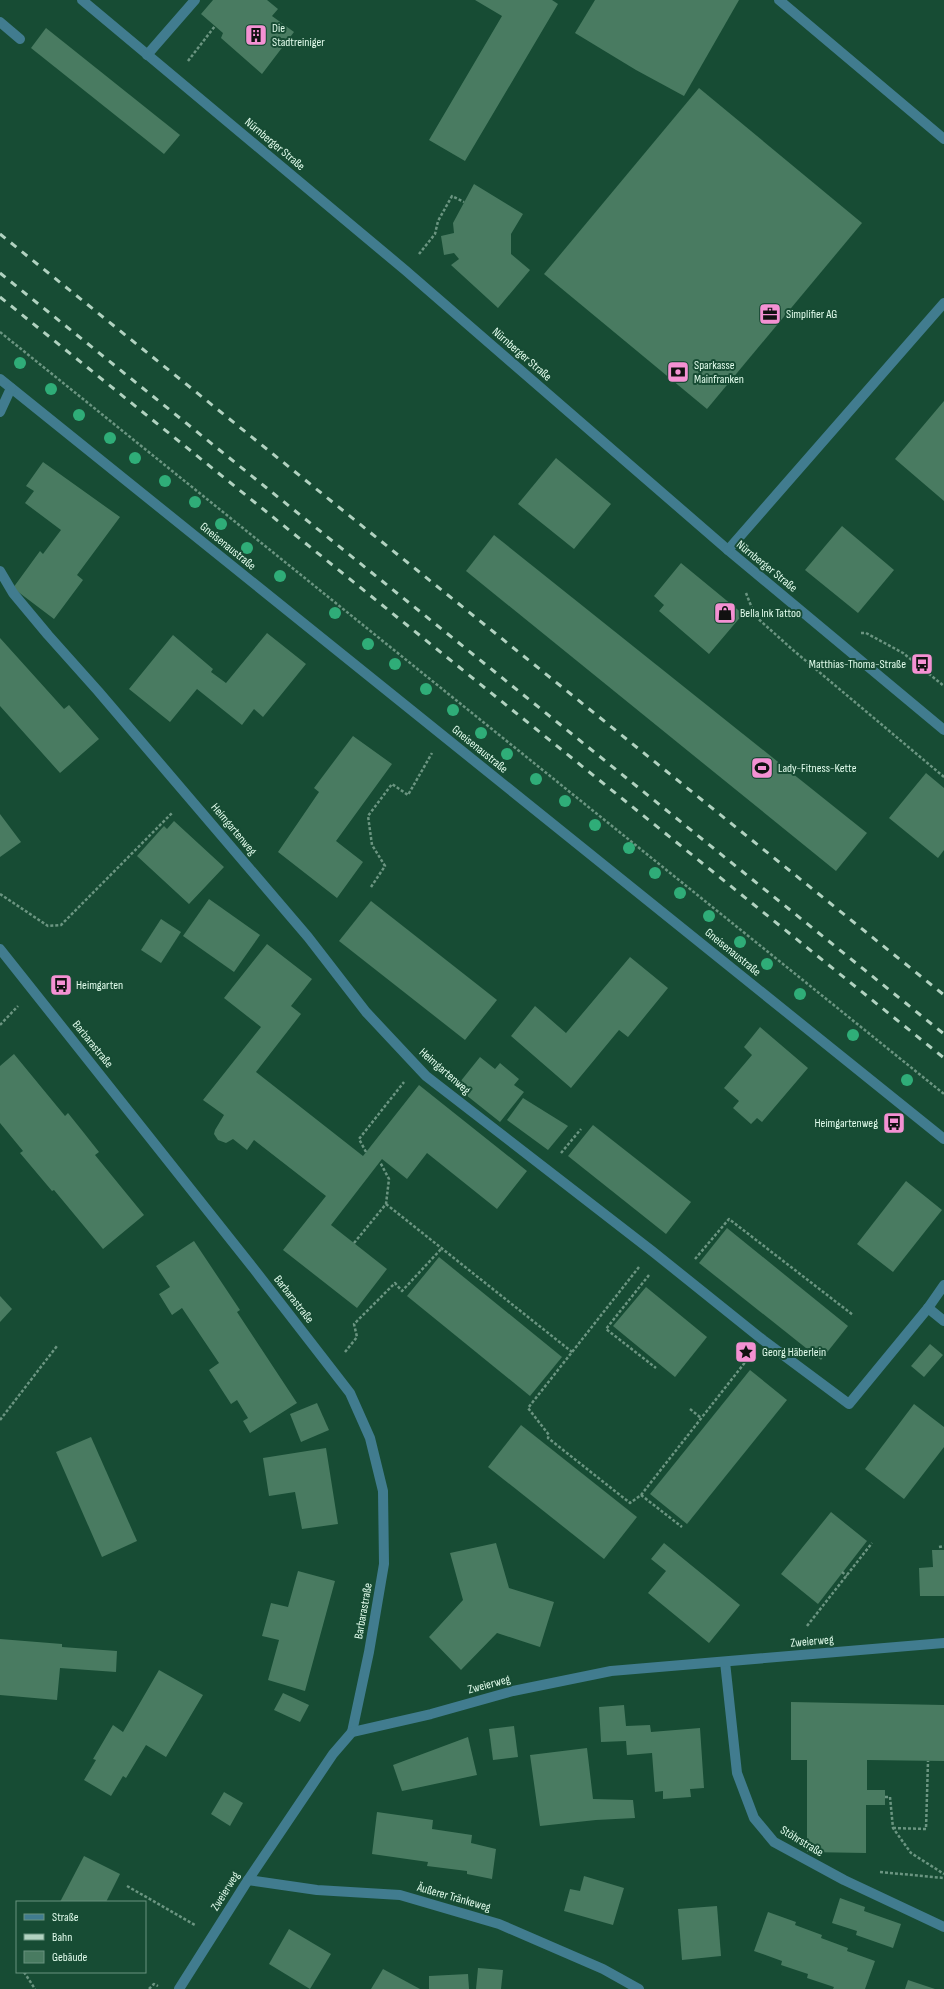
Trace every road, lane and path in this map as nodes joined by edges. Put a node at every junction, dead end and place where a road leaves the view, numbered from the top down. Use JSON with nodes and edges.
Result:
{"nodes":[{"id":1,"x":82,"y":0,"type":"edge"},
{"id":2,"x":195,"y":0,"type":"edge"},
{"id":3,"x":779,"y":0,"type":"edge"},
{"id":4,"x":0,"y":22,"type":"edge"},
{"id":5,"x":215,"y":26,"type":"dead end"},
{"id":6,"x":20,"y":39,"type":"dead end"},
{"id":7,"x":147,"y":55,"type":"junction"},
{"id":8,"x":175,"y":77,"type":"junction"},
{"id":9,"x":944,"y":139,"type":"edge"},
{"id":10,"x":464,"y":202,"type":"dead end"},
{"id":11,"x":405,"y":270,"type":"junction"},
{"id":12,"x":944,"y":303,"type":"edge"},
{"id":13,"x":0,"y":332,"type":"edge"},
{"id":14,"x":0,"y":379,"type":"edge"},
{"id":15,"x":11,"y":388,"type":"junction"},
{"id":16,"x":0,"y":412,"type":"edge"},
{"id":17,"x":728,"y":550,"type":"junction"},
{"id":18,"x":0,"y":570,"type":"edge"},
{"id":19,"x":743,"y":587,"type":"dead end"},
{"id":20,"x":830,"y":634,"type":"junction"},
{"id":21,"x":944,"y":686,"type":"edge"},
{"id":22,"x":944,"y":730,"type":"edge"},
{"id":23,"x":444,"y":737,"type":"junction"},
{"id":24,"x":944,"y":777,"type":"edge"},
{"id":25,"x":194,"y":802,"type":"junction"},
{"id":26,"x":372,"y":887,"type":"dead end"},
{"id":27,"x":0,"y":894,"type":"edge"},
{"id":28,"x":0,"y":949,"type":"edge"},
{"id":29,"x":10,"y":1014,"type":"dead end"},
{"id":30,"x":0,"y":1025,"type":"edge"},
{"id":31,"x":417,"y":1066,"type":"junction"},
{"id":32,"x":944,"y":1094,"type":"edge"},
{"id":33,"x":581,"y":1129,"type":"dead end"},
{"id":34,"x":944,"y":1139,"type":"edge"},
{"id":35,"x":366,"y":1152,"type":"dead end"},
{"id":36,"x":561,"y":1154,"type":"dead end"},
{"id":37,"x":380,"y":1162,"type":"dead end"},
{"id":38,"x":386,"y":1204,"type":"junction"},
{"id":39,"x":354,"y":1243,"type":"dead end"},
{"id":40,"x":442,"y":1248,"type":"junction"},
{"id":41,"x":662,"y":1259,"type":"junction"},
{"id":42,"x":639,"y":1267,"type":"dead end"},
{"id":43,"x":682,"y":1275,"type":"junction"},
{"id":44,"x":944,"y":1285,"type":"edge"},
{"id":45,"x":928,"y":1308,"type":"junction"},
{"id":46,"x":854,"y":1316,"type":"dead end"},
{"id":47,"x":944,"y":1321,"type":"edge"},
{"id":48,"x":763,"y":1340,"type":"junction"},
{"id":49,"x":57,"y":1346,"type":"dead end"},
{"id":50,"x":351,"y":1346,"type":"dead end"},
{"id":51,"x":572,"y":1352,"type":"junction"},
{"id":52,"x":656,"y":1368,"type":"dead end"},
{"id":53,"x":690,"y":1409,"type":"dead end"},
{"id":54,"x":701,"y":1418,"type":"junction"},
{"id":55,"x":0,"y":1420,"type":"edge"},
{"id":56,"x":641,"y":1495,"type":"junction"},
{"id":57,"x":682,"y":1528,"type":"dead end"},
{"id":58,"x":872,"y":1543,"type":"dead end"},
{"id":59,"x":939,"y":1546,"type":"dead end"},
{"id":60,"x":944,"y":1546,"type":"edge"},
{"id":61,"x":842,"y":1572,"type":"dead end"},
{"id":62,"x":847,"y":1576,"type":"junction"},
{"id":63,"x":807,"y":1626,"type":"dead end"},
{"id":64,"x":944,"y":1643,"type":"edge"},
{"id":65,"x":725,"y":1662,"type":"junction"},
{"id":66,"x":352,"y":1732,"type":"junction"},
{"id":67,"x":928,"y":1761,"type":"dead end"},
{"id":68,"x":885,"y":1797,"type":"dead end"},
{"id":69,"x":893,"y":1828,"type":"junction"},
{"id":70,"x":874,"y":1871,"type":"dead end"},
{"id":71,"x":944,"y":1874,"type":"edge"},
{"id":72,"x":944,"y":1878,"type":"edge"},
{"id":73,"x":248,"y":1880,"type":"junction"},
{"id":74,"x":128,"y":1886,"type":"dead end"},
{"id":75,"x":944,"y":1927,"type":"edge"},
{"id":76,"x":213,"y":1936,"type":"junction"},
{"id":77,"x":25,"y":1973,"type":"edge"},
{"id":78,"x":35,"y":1989,"type":"edge"},
{"id":79,"x":179,"y":1989,"type":"edge"},
{"id":80,"x":639,"y":1989,"type":"edge"}],
"edges":[{"from":1,"to":7,"type":"street","name":"Nürnberger Straße"},
{"from":2,"to":7,"type":"street"},
{"from":3,"to":9,"type":"street"},
{"from":4,"to":6,"type":"street"},
{"from":5,"to":8,"type":"path"},
{"from":7,"to":8,"type":"street","name":"Nürnberger Straße"},
{"from":8,"to":11,"type":"street","name":"Nürnberger Straße"},
{"from":10,"to":11,"type":"path"},
{"from":11,"to":17,"type":"street","name":"Nürnberger Straße"},
{"from":12,"to":17,"type":"street"},
{"from":13,"to":32,"type":"path"},
{"from":14,"to":15,"type":"street","name":"Gneisenaustraße"},
{"from":15,"to":16,"type":"street"},
{"from":15,"to":23,"type":"street","name":"Gneisenaustraße"},
{"from":17,"to":20,"type":"street","name":"Nürnberger Straße"},
{"from":18,"to":25,"type":"street","name":"Heimgartenweg"},
{"from":19,"to":24,"type":"path"},
{"from":20,"to":21,"type":"path"},
{"from":20,"to":22,"type":"street","name":"Nürnberger Straße"},
{"from":23,"to":26,"type":"path"},
{"from":23,"to":34,"type":"street","name":"Gneisenaustraße"},
{"from":25,"to":27,"type":"path"},
{"from":25,"to":31,"type":"street","name":"Heimgartenweg"},
{"from":28,"to":66,"type":"street","name":"Barbarastraße"},
{"from":29,"to":30,"type":"path"},
{"from":31,"to":35,"type":"path"},
{"from":31,"to":41,"type":"street","name":"Heimgartenweg"},
{"from":33,"to":36,"type":"path"},
{"from":37,"to":38,"type":"path"},
{"from":38,"to":39,"type":"path"},
{"from":38,"to":40,"type":"path"},
{"from":40,"to":50,"type":"path"},
{"from":40,"to":51,"type":"path"},
{"from":41,"to":43,"type":"street","name":"Heimgartenweg"},
{"from":41,"to":52,"type":"path"},
{"from":42,"to":51,"type":"path"},
{"from":43,"to":46,"type":"path"},
{"from":43,"to":48,"type":"street","name":"Heimgartenweg"},
{"from":44,"to":45,"type":"street","name":"Heimgartenweg"},
{"from":45,"to":47,"type":"street"},
{"from":45,"to":48,"type":"street","name":"Heimgartenweg"},
{"from":48,"to":54,"type":"path"},
{"from":49,"to":55,"type":"path"},
{"from":51,"to":56,"type":"path"},
{"from":53,"to":54,"type":"path"},
{"from":54,"to":56,"type":"path"},
{"from":56,"to":57,"type":"path"},
{"from":58,"to":62,"type":"path"},
{"from":59,"to":60,"type":"path"},
{"from":61,"to":62,"type":"path"},
{"from":62,"to":63,"type":"path"},
{"from":64,"to":65,"type":"street","name":"Zweierweg"},
{"from":65,"to":66,"type":"street","name":"Zweierweg"},
{"from":65,"to":75,"type":"street","name":"Stöhrstraße"},
{"from":66,"to":73,"type":"street","name":"Zweierweg"},
{"from":67,"to":69,"type":"path"},
{"from":68,"to":69,"type":"path"},
{"from":69,"to":71,"type":"path"},
{"from":70,"to":72,"type":"path"},
{"from":73,"to":76,"type":"street","name":"Zweierweg"},
{"from":73,"to":80,"type":"street","name":"Äußerer Tränkeweg"},
{"from":74,"to":76,"type":"path"},
{"from":76,"to":79,"type":"street","name":"Zweierweg"},
{"from":77,"to":78,"type":"path"}]}
